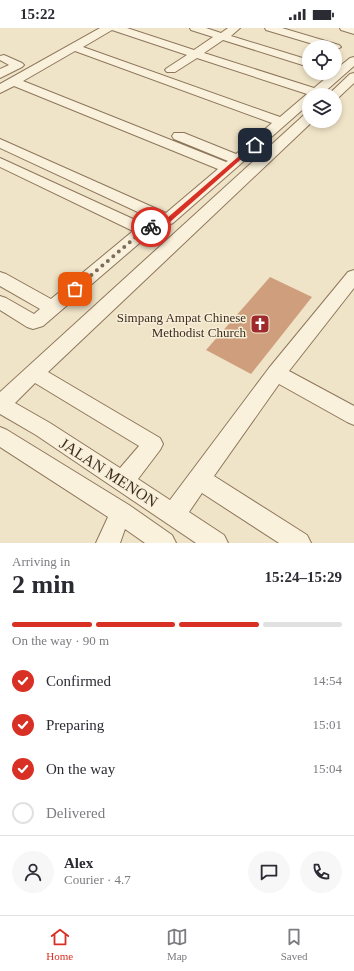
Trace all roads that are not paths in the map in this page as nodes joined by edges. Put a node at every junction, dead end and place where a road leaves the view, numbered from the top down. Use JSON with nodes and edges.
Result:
{"nodes":[{"id":1,"x":108,"y":28,"type":"edge"},
{"id":2,"x":116,"y":28,"type":"edge"},
{"id":3,"x":196,"y":28,"type":"edge"},
{"id":4,"x":236,"y":28,"type":"edge"},
{"id":5,"x":270,"y":28,"type":"edge"},
{"id":6,"x":345,"y":28,"type":"edge"},
{"id":7,"x":354,"y":30,"type":"edge"},
{"id":8,"x":222,"y":37,"type":"junction"},
{"id":9,"x":86,"y":40,"type":"junction"},
{"id":10,"x":311,"y":40,"type":"edge"},
{"id":11,"x":74,"y":47,"type":"junction"},
{"id":12,"x":342,"y":49,"type":"edge"},
{"id":13,"x":354,"y":53,"type":"edge"},
{"id":14,"x":196,"y":54,"type":"junction"},
{"id":15,"x":1,"y":58,"type":"edge"},
{"id":16,"x":354,"y":60,"type":"edge"},
{"id":17,"x":302,"y":62,"type":"edge"},
{"id":18,"x":342,"y":69,"type":"edge"},
{"id":19,"x":171,"y":70,"type":"junction"},
{"id":20,"x":0,"y":74,"type":"edge"},
{"id":21,"x":354,"y":77,"type":"edge"},
{"id":22,"x":19,"y":78,"type":"junction"},
{"id":23,"x":329,"y":80,"type":"edge"},
{"id":24,"x":320,"y":88,"type":"edge"},
{"id":25,"x":342,"y":88,"type":"edge"},
{"id":26,"x":0,"y":89,"type":"edge"},
{"id":27,"x":302,"y":91,"type":"edge"},
{"id":28,"x":302,"y":105,"type":"edge"},
{"id":29,"x":287,"y":118,"type":"junction"},
{"id":30,"x":302,"y":125,"type":"edge"},
{"id":31,"x":269,"y":133,"type":"junction"},
{"id":32,"x":286,"y":140,"type":"junction"},
{"id":33,"x":0,"y":143,"type":"edge"},
{"id":34,"x":255,"y":145,"type":"junction"},
{"id":35,"x":273,"y":152,"type":"junction"},
{"id":36,"x":0,"y":162,"type":"edge"},
{"id":37,"x":233,"y":164,"type":"junction"},
{"id":38,"x":168,"y":220,"type":"junction"},
{"id":39,"x":144,"y":230,"type":"junction"},
{"id":40,"x":354,"y":276,"type":"edge"},
{"id":41,"x":0,"y":278,"type":"edge"},
{"id":42,"x":348,"y":295,"type":"edge"},
{"id":43,"x":0,"y":302,"type":"edge"},
{"id":44,"x":53,"y":308,"type":"junction"},
{"id":45,"x":34,"y":373,"type":"junction"},
{"id":46,"x":276,"y":374,"type":"junction"},
{"id":47,"x":0,"y":404,"type":"edge"},
{"id":48,"x":354,"y":416,"type":"edge"},
{"id":49,"x":0,"y":436,"type":"edge"},
{"id":50,"x":200,"y":479,"type":"junction"},
{"id":51,"x":122,"y":481,"type":"junction"},
{"id":52,"x":121,"y":513,"type":"junction"},
{"id":53,"x":173,"y":515,"type":"junction"},
{"id":54,"x":108,"y":543,"type":"edge"},
{"id":55,"x":164,"y":543,"type":"edge"},
{"id":56,"x":216,"y":543,"type":"edge"},
{"id":57,"x":299,"y":543,"type":"edge"}],
"edges":[{"from":1,"to":9,"type":"street"},
{"from":2,"to":14,"type":"street"},
{"from":3,"to":8,"type":"street"},
{"from":4,"to":8,"type":"street"},
{"from":5,"to":10,"type":"street"},
{"from":6,"to":7,"type":"street"},
{"from":8,"to":14,"type":"street"},
{"from":8,"to":17,"type":"street"},
{"from":9,"to":11,"type":"street"},
{"from":9,"to":19,"type":"street"},
{"from":11,"to":22,"type":"street"},
{"from":11,"to":29,"type":"street"},
{"from":12,"to":13,"type":"street"},
{"from":14,"to":19,"type":"street"},
{"from":14,"to":27,"type":"street"},
{"from":15,"to":20,"type":"street"},
{"from":16,"to":18,"type":"street"},
{"from":19,"to":29,"type":"street"},
{"from":21,"to":25,"type":"street"},
{"from":22,"to":26,"type":"street"},
{"from":22,"to":37,"type":"street"},
{"from":23,"to":24,"type":"street"},
{"from":28,"to":29,"type":"street"},
{"from":29,"to":31,"type":"street"},
{"from":30,"to":32,"type":"street"},
{"from":31,"to":32,"type":"street"},
{"from":31,"to":34,"type":"street"},
{"from":32,"to":35,"type":"street"},
{"from":33,"to":38,"type":"street"},
{"from":34,"to":35,"type":"street"},
{"from":34,"to":37,"type":"street"},
{"from":35,"to":45,"type":"street"},
{"from":36,"to":39,"type":"street"},
{"from":37,"to":38,"type":"street"},
{"from":38,"to":39,"type":"street"},
{"from":39,"to":44,"type":"street"},
{"from":40,"to":42,"type":"street"},
{"from":41,"to":44,"type":"street"},
{"from":42,"to":46,"type":"street"},
{"from":43,"to":44,"type":"street"},
{"from":45,"to":47,"type":"street"},
{"from":45,"to":51,"type":"street"},
{"from":46,"to":48,"type":"street"},
{"from":46,"to":50,"type":"street"},
{"from":47,"to":51,"type":"street","name":"JALAN MENON"},
{"from":49,"to":52,"type":"street","name":"JALAN MENON"},
{"from":50,"to":53,"type":"street"},
{"from":50,"to":57,"type":"street"},
{"from":51,"to":53,"type":"street","name":"JALAN MENON"},
{"from":52,"to":54,"type":"street"},
{"from":52,"to":55,"type":"street","name":"JALAN MENON"},
{"from":53,"to":56,"type":"street","name":"JALAN MENON"}]}
